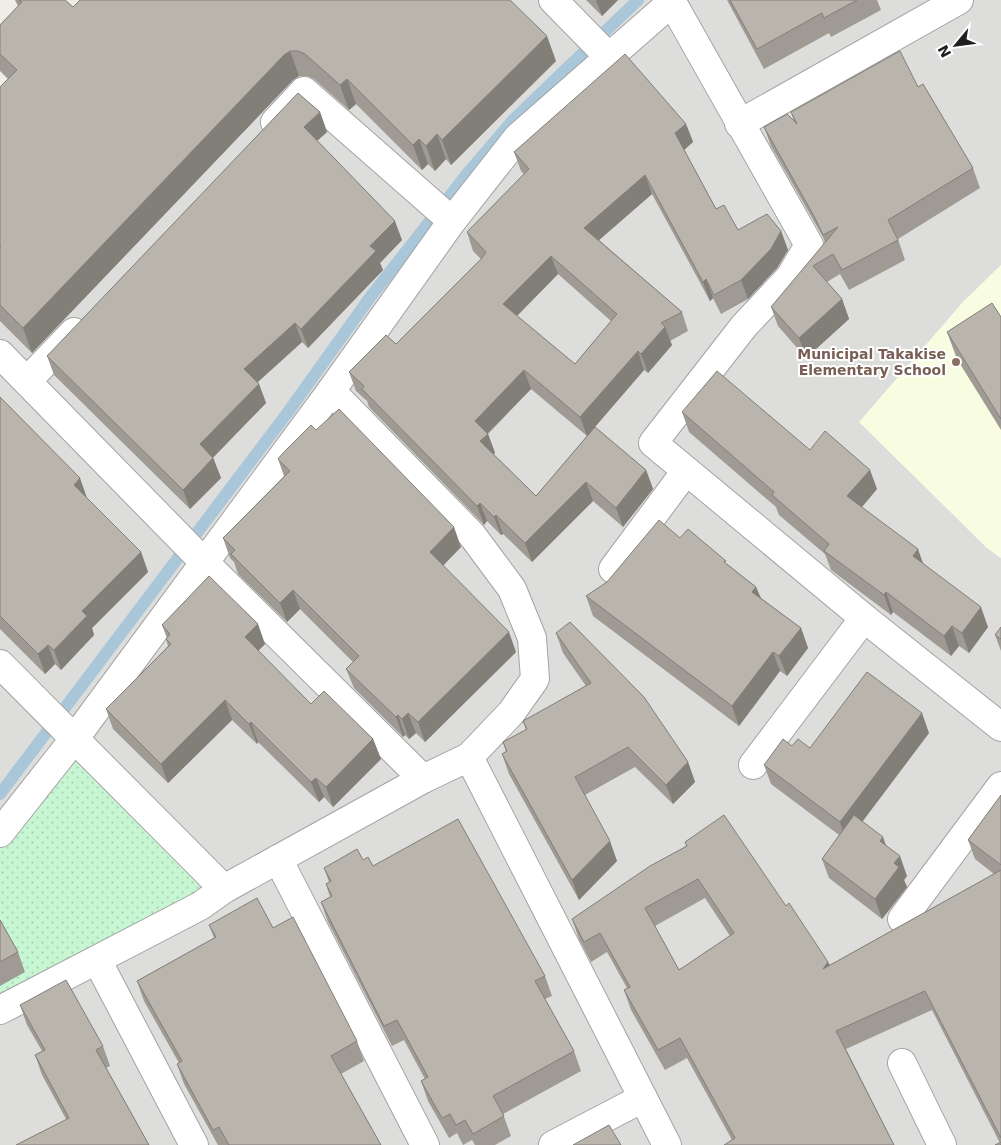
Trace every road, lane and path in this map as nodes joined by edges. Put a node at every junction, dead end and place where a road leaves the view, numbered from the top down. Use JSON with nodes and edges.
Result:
{"nodes":[{"id":1,"x":553,"y":0,"type":"edge"},
{"id":2,"x":959,"y":0,"type":"edge"},
{"id":3,"x":930,"y":8,"type":"edge"},
{"id":4,"x":599,"y":46,"type":"junction"},
{"id":5,"x":739,"y":124,"type":"junction"},
{"id":6,"x":257,"y":141,"type":"edge"},
{"id":7,"x":441,"y":212,"type":"junction"},
{"id":8,"x":94,"y":310,"type":"edge"},
{"id":9,"x":0,"y":354,"type":"edge"},
{"id":10,"x":27,"y":381,"type":"junction"},
{"id":11,"x":331,"y":391,"type":"junction"},
{"id":12,"x":686,"y":471,"type":"junction"},
{"id":13,"x":193,"y":550,"type":"junction"},
{"id":14,"x":613,"y":569,"type":"dead end"},
{"id":15,"x":864,"y":618,"type":"junction"},
{"id":16,"x":0,"y":664,"type":"edge"},
{"id":17,"x":1001,"y":727,"type":"edge"},
{"id":18,"x":70,"y":734,"type":"junction"},
{"id":19,"x":470,"y":757,"type":"junction"},
{"id":20,"x":754,"y":765,"type":"dead end"},
{"id":21,"x":422,"y":779,"type":"junction"},
{"id":22,"x":1001,"y":786,"type":"edge"},
{"id":23,"x":0,"y":833,"type":"edge"},
{"id":24,"x":278,"y":859,"type":"junction"},
{"id":25,"x":224,"y":889,"type":"junction"},
{"id":26,"x":902,"y":919,"type":"dead end"},
{"id":27,"x":97,"y":960,"type":"junction"},
{"id":28,"x":0,"y":1010,"type":"edge"},
{"id":29,"x":902,"y":1063,"type":"dead end"},
{"id":30,"x":643,"y":1098,"type":"junction"},
{"id":31,"x":194,"y":1145,"type":"edge"},
{"id":32,"x":425,"y":1145,"type":"edge"},
{"id":33,"x":553,"y":1145,"type":"edge"},
{"id":34,"x":667,"y":1145,"type":"edge"},
{"id":35,"x":942,"y":1145,"type":"edge"}],
"edges":[{"from":1,"to":4,"type":"street"},
{"from":2,"to":3,"type":"street"},
{"from":3,"to":5,"type":"street"},
{"from":4,"to":5,"type":"street"},
{"from":4,"to":7,"type":"street"},
{"from":5,"to":12,"type":"street"},
{"from":6,"to":7,"type":"street"},
{"from":7,"to":11,"type":"street"},
{"from":8,"to":10,"type":"street"},
{"from":9,"to":10,"type":"street"},
{"from":10,"to":13,"type":"street"},
{"from":11,"to":13,"type":"street"},
{"from":11,"to":19,"type":"street"},
{"from":12,"to":14,"type":"street"},
{"from":12,"to":15,"type":"street"},
{"from":13,"to":18,"type":"street"},
{"from":13,"to":21,"type":"street"},
{"from":15,"to":17,"type":"street"},
{"from":15,"to":20,"type":"street"},
{"from":16,"to":18,"type":"street"},
{"from":18,"to":23,"type":"street"},
{"from":18,"to":25,"type":"street"},
{"from":19,"to":21,"type":"street"},
{"from":19,"to":30,"type":"street"},
{"from":21,"to":24,"type":"street"},
{"from":22,"to":26,"type":"street"},
{"from":24,"to":25,"type":"street"},
{"from":24,"to":32,"type":"street"},
{"from":25,"to":27,"type":"street"},
{"from":27,"to":28,"type":"street"},
{"from":27,"to":31,"type":"street"},
{"from":29,"to":35,"type":"street"},
{"from":30,"to":33,"type":"street"},
{"from":30,"to":34,"type":"street"}]}
